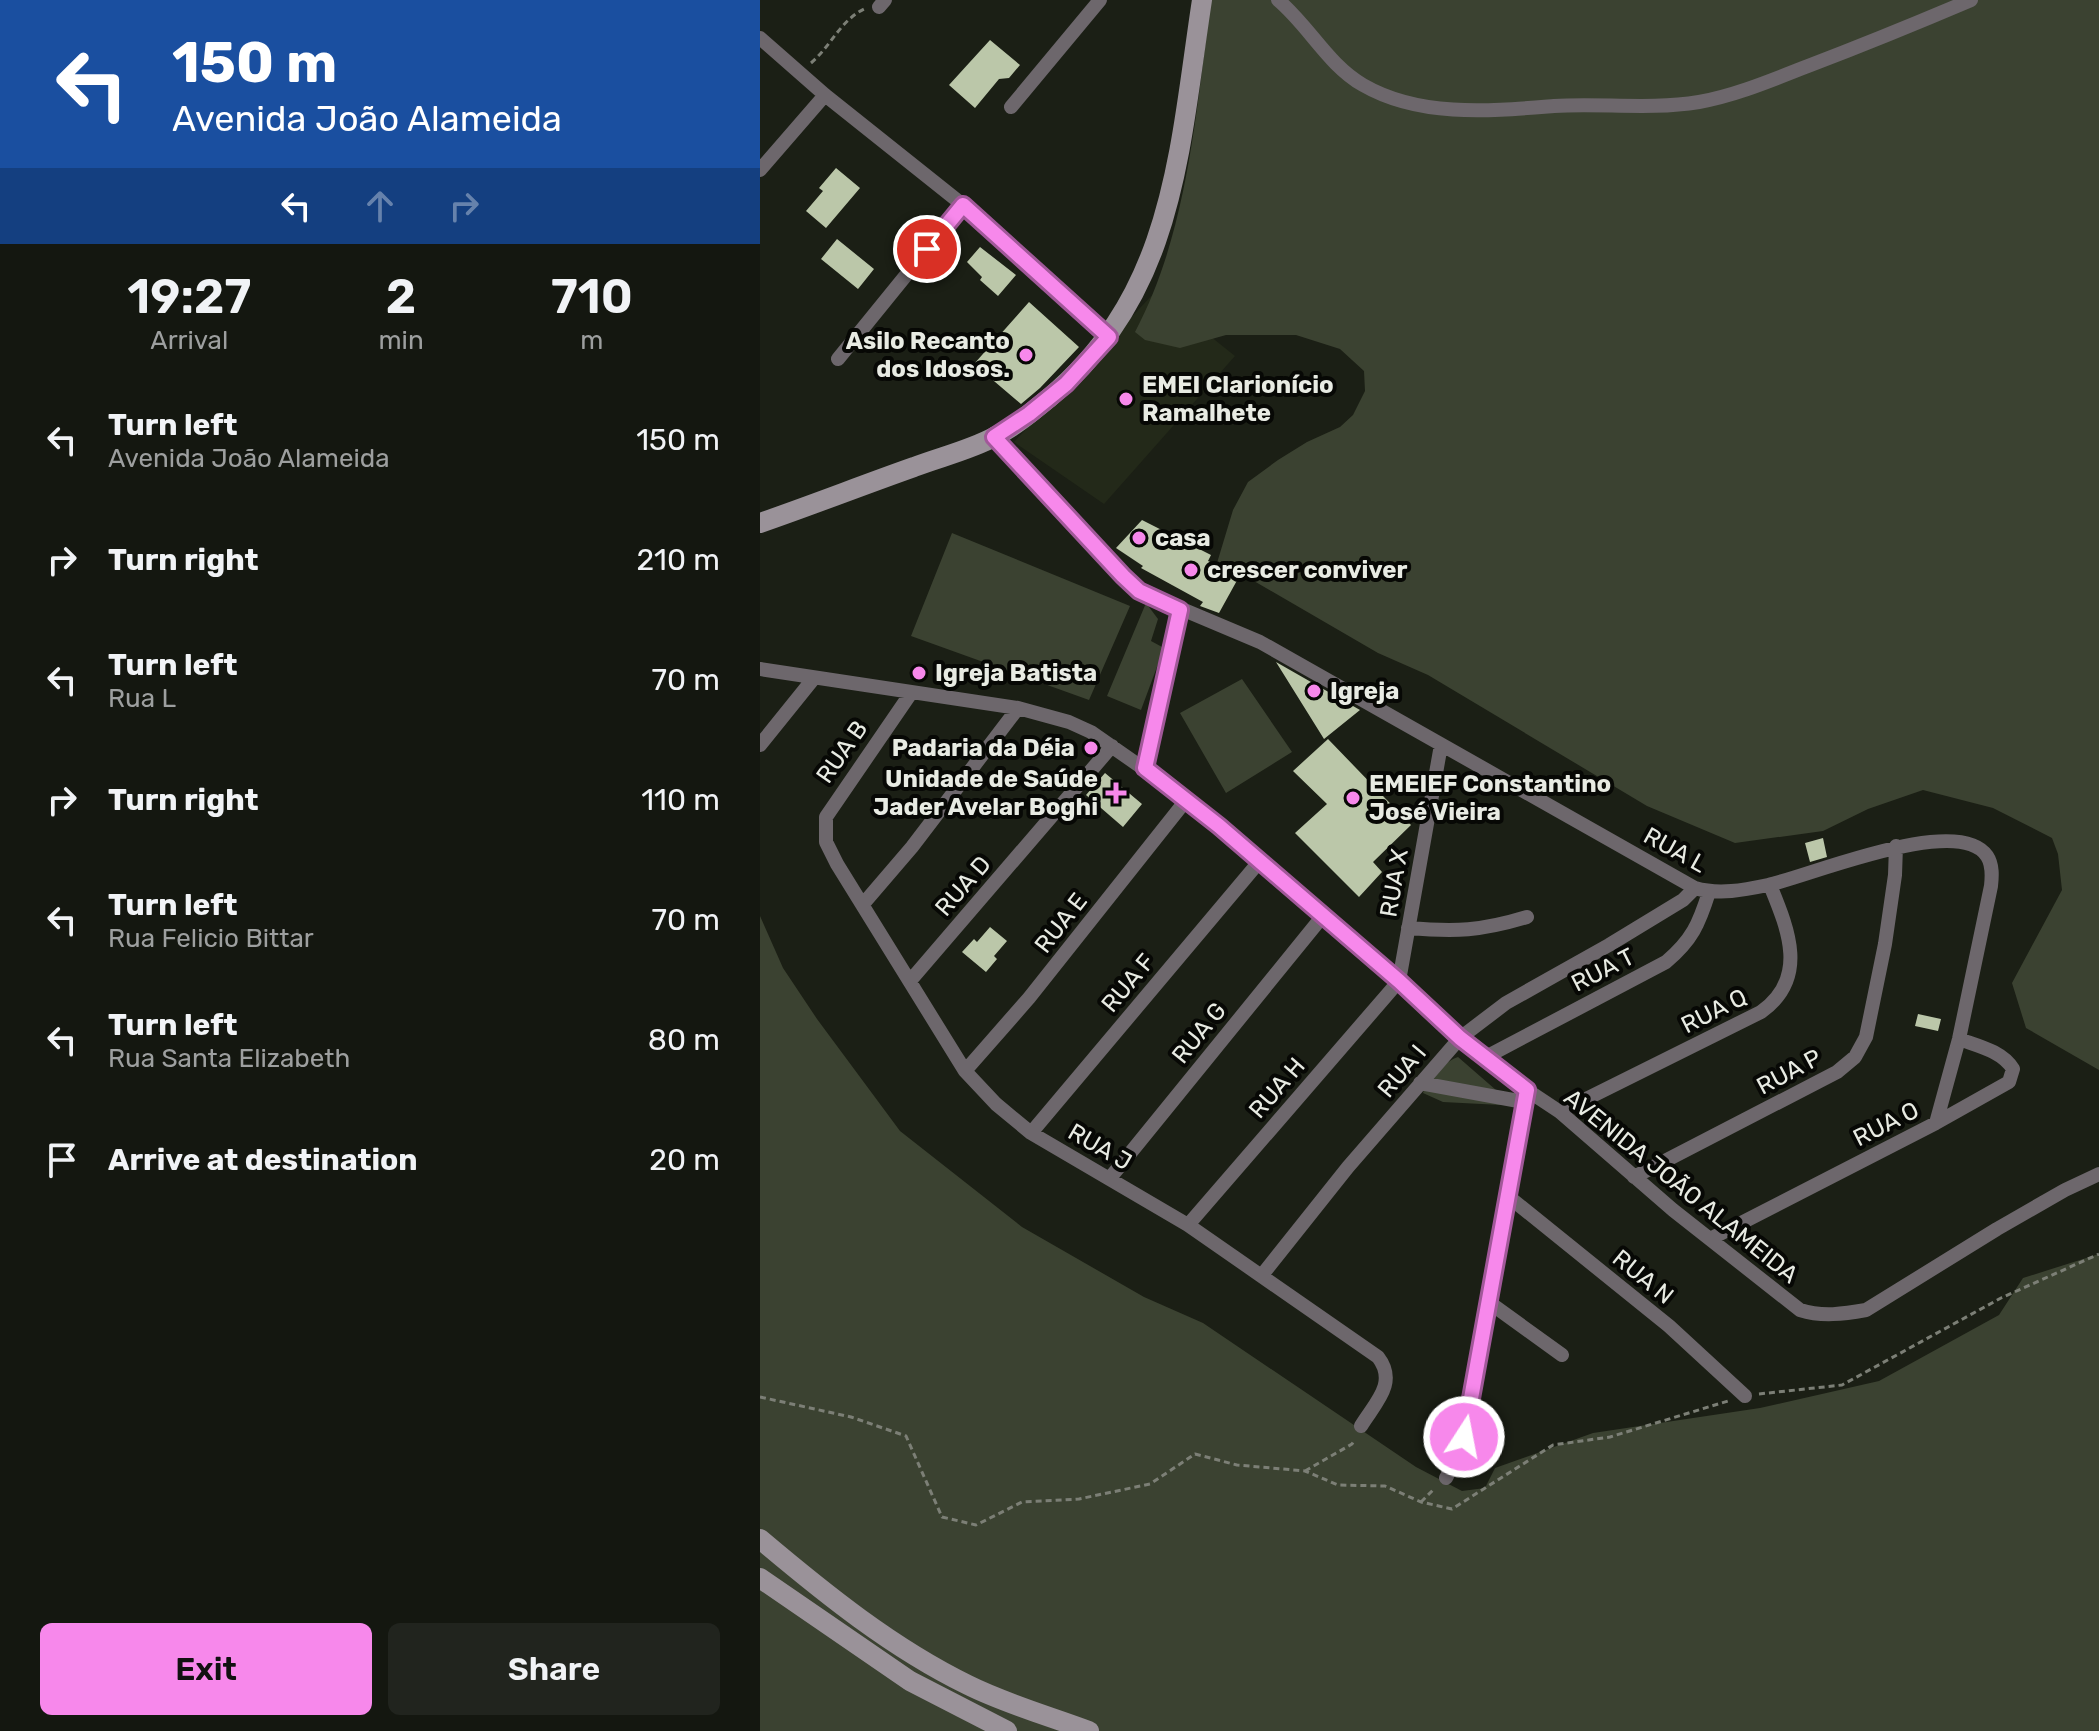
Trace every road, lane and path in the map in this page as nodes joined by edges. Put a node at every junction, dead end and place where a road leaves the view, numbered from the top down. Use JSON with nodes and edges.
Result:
{"nodes":[{"id":1,"x":1100,"y":0,"type":"edge"},
{"id":2,"x":1202,"y":0,"type":"edge"},
{"id":3,"x":1278,"y":0,"type":"edge"},
{"id":4,"x":1971,"y":0,"type":"edge"},
{"id":5,"x":882,"y":4,"type":"edge"},
{"id":6,"x":760,"y":38,"type":"edge"},
{"id":7,"x":799,"y":73,"type":"junction"},
{"id":8,"x":825,"y":95,"type":"junction"},
{"id":9,"x":1011,"y":107,"type":"dead end"},
{"id":10,"x":760,"y":170,"type":"edge"},
{"id":11,"x":963,"y":205,"type":"junction"},
{"id":12,"x":1109,"y":337,"type":"junction"},
{"id":13,"x":838,"y":359,"type":"dead end"},
{"id":14,"x":994,"y":437,"type":"junction"},
{"id":15,"x":760,"y":523,"type":"edge"},
{"id":16,"x":1180,"y":610,"type":"junction"},
{"id":17,"x":760,"y":669,"type":"edge"},
{"id":18,"x":814,"y":678,"type":"junction"},
{"id":19,"x":911,"y":693,"type":"junction"},
{"id":20,"x":1018,"y":708,"type":"junction"},
{"id":21,"x":760,"y":745,"type":"edge"},
{"id":22,"x":1441,"y":745,"type":"junction"},
{"id":23,"x":1112,"y":746,"type":"junction"},
{"id":24,"x":1145,"y":768,"type":"junction"},
{"id":25,"x":1187,"y":799,"type":"junction"},
{"id":26,"x":826,"y":842,"type":"joint"},
{"id":27,"x":1896,"y":846,"type":"junction"},
{"id":28,"x":1259,"y":862,"type":"junction"},
{"id":29,"x":1770,"y":885,"type":"junction"},
{"id":30,"x":1702,"y":890,"type":"junction"},
{"id":31,"x":864,"y":903,"type":"junction"},
{"id":32,"x":1322,"y":917,"type":"junction"},
{"id":33,"x":1527,"y":917,"type":"dead end"},
{"id":34,"x":1408,"y":928,"type":"junction"},
{"id":35,"x":910,"y":981,"type":"junction"},
{"id":36,"x":1399,"y":981,"type":"junction"},
{"id":37,"x":1460,"y":1038,"type":"junction"},
{"id":38,"x":1959,"y":1039,"type":"junction"},
{"id":39,"x":1486,"y":1057,"type":"junction"},
{"id":40,"x":965,"y":1071,"type":"junction"},
{"id":41,"x":1420,"y":1083,"type":"junction"},
{"id":42,"x":1525,"y":1096,"type":"junction"},
{"id":43,"x":1560,"y":1112,"type":"junction"},
{"id":44,"x":1936,"y":1123,"type":"junction"},
{"id":45,"x":1031,"y":1133,"type":"junction"},
{"id":46,"x":2099,"y":1174,"type":"edge"},
{"id":47,"x":1634,"y":1177,"type":"junction"},
{"id":48,"x":1110,"y":1178,"type":"junction"},
{"id":49,"x":1509,"y":1197,"type":"junction"},
{"id":50,"x":1188,"y":1225,"type":"junction"},
{"id":51,"x":1712,"y":1238,"type":"junction"},
{"id":52,"x":2099,"y":1254,"type":"edge"},
{"id":53,"x":1262,"y":1275,"type":"junction"},
{"id":54,"x":1490,"y":1303,"type":"junction"},
{"id":55,"x":1562,"y":1355,"type":"dead end"},
{"id":56,"x":1745,"y":1396,"type":"junction"},
{"id":57,"x":760,"y":1397,"type":"edge"},
{"id":58,"x":1361,"y":1426,"type":"joint"},
{"id":59,"x":1305,"y":1471,"type":"junction"},
{"id":60,"x":1446,"y":1478,"type":"joint"},
{"id":61,"x":1421,"y":1502,"type":"junction"},
{"id":62,"x":760,"y":1539,"type":"edge"},
{"id":63,"x":760,"y":1578,"type":"edge"},
{"id":64,"x":1007,"y":1731,"type":"edge"},
{"id":65,"x":1089,"y":1731,"type":"edge"}],
"edges":[{"from":1,"to":9,"type":"street"},
{"from":2,"to":12,"type":"street"},
{"from":3,"to":4,"type":"street"},
{"from":5,"to":7,"type":"path"},
{"from":6,"to":7,"type":"street"},
{"from":7,"to":8,"type":"street"},
{"from":8,"to":10,"type":"street"},
{"from":8,"to":11,"type":"street"},
{"from":11,"to":12,"type":"street"},
{"from":11,"to":13,"type":"street"},
{"from":12,"to":14,"type":"street"},
{"from":14,"to":15,"type":"street"},
{"from":14,"to":16,"type":"street","name":"RUA L"},
{"from":16,"to":22,"type":"street","name":"RUA L"},
{"from":16,"to":24,"type":"street"},
{"from":17,"to":18,"type":"street","name":"AVENIDA JOÃO ALAMEIDA"},
{"from":18,"to":19,"type":"street","name":"AVENIDA JOÃO ALAMEIDA"},
{"from":18,"to":21,"type":"street"},
{"from":19,"to":20,"type":"street","name":"AVENIDA JOÃO ALAMEIDA"},
{"from":19,"to":26,"type":"street","name":"RUA B"},
{"from":20,"to":23,"type":"street","name":"AVENIDA JOÃO ALAMEIDA"},
{"from":20,"to":31,"type":"street"},
{"from":22,"to":30,"type":"street","name":"RUA L"},
{"from":22,"to":34,"type":"street","name":"RUA X"},
{"from":23,"to":24,"type":"street","name":"AVENIDA JOÃO ALAMEIDA"},
{"from":23,"to":35,"type":"street","name":"RUA D"},
{"from":24,"to":25,"type":"street","name":"AVENIDA JOÃO ALAMEIDA"},
{"from":25,"to":28,"type":"street","name":"AVENIDA JOÃO ALAMEIDA"},
{"from":25,"to":40,"type":"street","name":"RUA E"},
{"from":26,"to":31,"type":"street","name":"RUA J"},
{"from":27,"to":29,"type":"street","name":"RUA L"},
{"from":27,"to":38,"type":"street","name":"RUA L"},
{"from":27,"to":47,"type":"street","name":"RUA P"},
{"from":28,"to":32,"type":"street","name":"AVENIDA JOÃO ALAMEIDA"},
{"from":28,"to":45,"type":"street","name":"RUA F"},
{"from":29,"to":30,"type":"street","name":"RUA L"},
{"from":29,"to":43,"type":"street","name":"RUA Q"},
{"from":30,"to":37,"type":"street","name":"RUA I"},
{"from":30,"to":39,"type":"street","name":"RUA T"},
{"from":31,"to":35,"type":"street","name":"RUA J"},
{"from":32,"to":36,"type":"street","name":"AVENIDA JOÃO ALAMEIDA"},
{"from":32,"to":48,"type":"street","name":"RUA G"},
{"from":33,"to":34,"type":"street"},
{"from":34,"to":36,"type":"street","name":"RUA X"},
{"from":35,"to":40,"type":"street","name":"RUA J"},
{"from":36,"to":37,"type":"street","name":"AVENIDA JOÃO ALAMEIDA"},
{"from":36,"to":50,"type":"street","name":"RUA H"},
{"from":37,"to":39,"type":"street","name":"AVENIDA JOÃO ALAMEIDA"},
{"from":37,"to":41,"type":"street","name":"RUA I"},
{"from":38,"to":44,"type":"street","name":"RUA L"},
{"from":38,"to":44,"type":"street","name":"RUA O"},
{"from":39,"to":42,"type":"street","name":"AVENIDA JOÃO ALAMEIDA"},
{"from":40,"to":45,"type":"street","name":"RUA J"},
{"from":41,"to":42,"type":"street"},
{"from":41,"to":53,"type":"street","name":"RUA I"},
{"from":42,"to":43,"type":"street","name":"AVENIDA JOÃO ALAMEIDA"},
{"from":42,"to":49,"type":"street"},
{"from":43,"to":47,"type":"street","name":"AVENIDA JOÃO ALAMEIDA"},
{"from":44,"to":51,"type":"street","name":"RUA O"},
{"from":45,"to":48,"type":"street","name":"RUA J"},
{"from":46,"to":51,"type":"street","name":"AVENIDA JOÃO ALAMEIDA"},
{"from":47,"to":51,"type":"street","name":"AVENIDA JOÃO ALAMEIDA"},
{"from":48,"to":50,"type":"street","name":"RUA J"},
{"from":49,"to":54,"type":"street"},
{"from":49,"to":56,"type":"street","name":"RUA N"},
{"from":50,"to":53,"type":"street","name":"RUA J"},
{"from":52,"to":56,"type":"path"},
{"from":53,"to":58,"type":"street","name":"RUA J"},
{"from":54,"to":55,"type":"street"},
{"from":54,"to":60,"type":"street"},
{"from":56,"to":61,"type":"path"},
{"from":57,"to":59,"type":"path"},
{"from":58,"to":59,"type":"path"},
{"from":59,"to":61,"type":"path"},
{"from":60,"to":61,"type":"path"},
{"from":62,"to":65,"type":"street"},
{"from":63,"to":64,"type":"street"}]}
